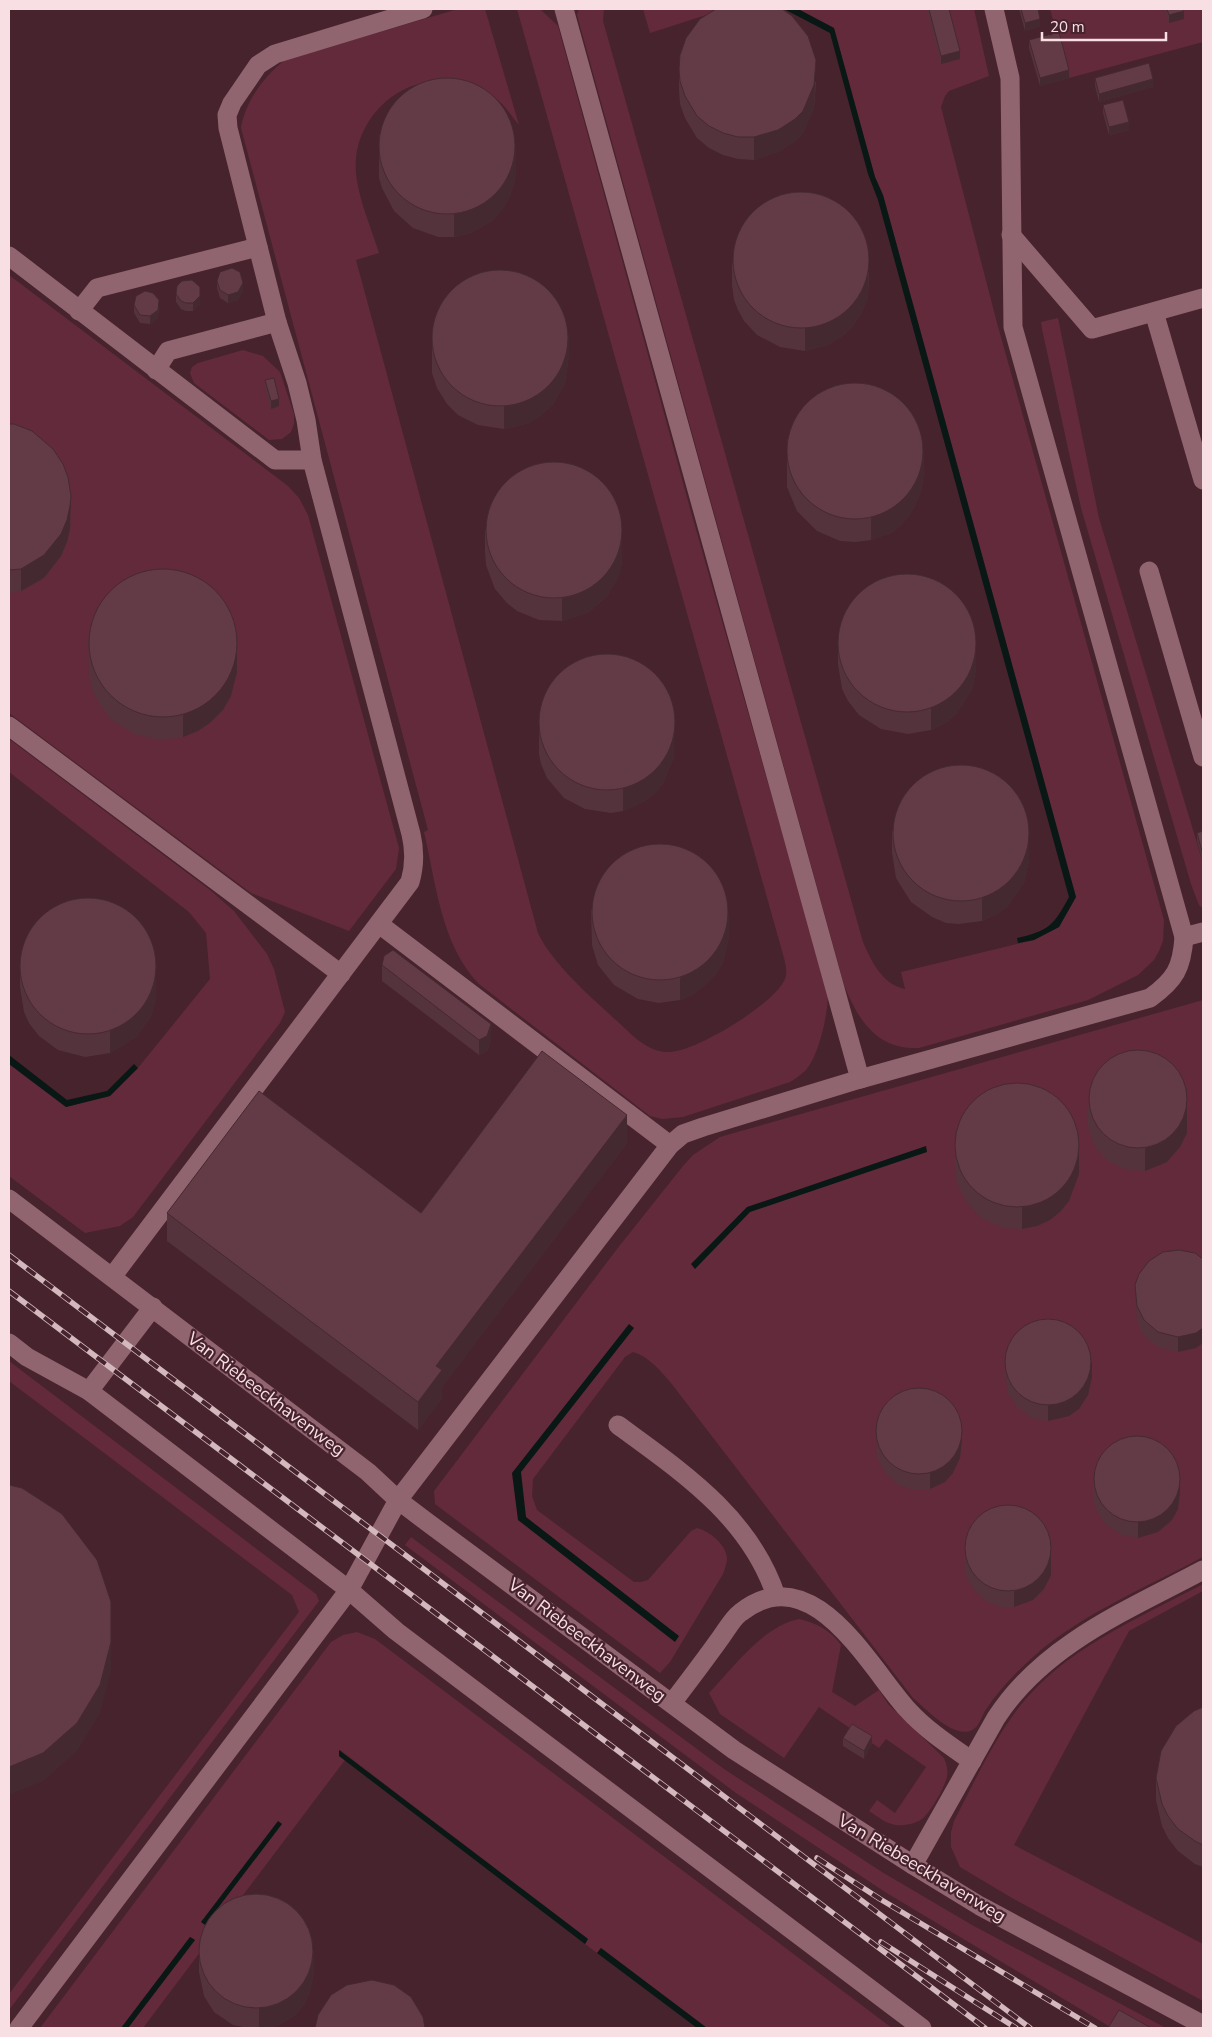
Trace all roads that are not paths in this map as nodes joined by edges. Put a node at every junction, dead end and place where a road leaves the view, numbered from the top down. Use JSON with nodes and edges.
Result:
{"nodes":[{"id":1,"x":423,"y":9,"type":"edge"},
{"id":2,"x":564,"y":9,"type":"edge"},
{"id":3,"x":994,"y":9,"type":"edge"},
{"id":4,"x":1011,"y":235,"type":"junction"},
{"id":5,"x":258,"y":247,"type":"junction"},
{"id":6,"x":9,"y":256,"type":"edge"},
{"id":7,"x":1203,"y":298,"type":"edge"},
{"id":8,"x":80,"y":311,"type":"junction"},
{"id":9,"x":1154,"y":312,"type":"junction"},
{"id":10,"x":277,"y":322,"type":"junction"},
{"id":11,"x":156,"y":370,"type":"junction"},
{"id":12,"x":312,"y":460,"type":"junction"},
{"id":13,"x":1203,"y":480,"type":"edge"},
{"id":14,"x":1149,"y":571,"type":"dead end"},
{"id":15,"x":9,"y":726,"type":"edge"},
{"id":16,"x":1203,"y":757,"type":"edge"},
{"id":17,"x":379,"y":924,"type":"junction"},
{"id":18,"x":1203,"y":932,"type":"edge"},
{"id":19,"x":1184,"y":937,"type":"junction"},
{"id":20,"x":341,"y":974,"type":"junction"},
{"id":21,"x":860,"y":1078,"type":"junction"},
{"id":22,"x":670,"y":1144,"type":"junction"},
{"id":23,"x":9,"y":1199,"type":"edge"},
{"id":24,"x":112,"y":1277,"type":"junction"},
{"id":25,"x":152,"y":1307,"type":"junction"},
{"id":26,"x":9,"y":1344,"type":"edge"},
{"id":27,"x":89,"y":1391,"type":"junction"},
{"id":28,"x":618,"y":1424,"type":"dead end"},
{"id":29,"x":398,"y":1500,"type":"junction"},
{"id":30,"x":1203,"y":1570,"type":"edge"},
{"id":31,"x":349,"y":1590,"type":"junction"},
{"id":32,"x":776,"y":1596,"type":"junction"},
{"id":33,"x":672,"y":1704,"type":"junction"},
{"id":34,"x":972,"y":1761,"type":"junction"},
{"id":35,"x":914,"y":1866,"type":"junction"},
{"id":36,"x":1203,"y":2025,"type":"edge"},
{"id":37,"x":18,"y":2028,"type":"edge"},
{"id":38,"x":922,"y":2028,"type":"edge"}],
"edges":[{"from":1,"to":5,"type":"lane"},
{"from":2,"to":21,"type":"lane"},
{"from":3,"to":4,"type":"lane"},
{"from":4,"to":9,"type":"lane"},
{"from":4,"to":19,"type":"lane"},
{"from":5,"to":8,"type":"lane"},
{"from":5,"to":10,"type":"lane"},
{"from":6,"to":8,"type":"lane"},
{"from":7,"to":9,"type":"lane"},
{"from":8,"to":11,"type":"lane"},
{"from":9,"to":13,"type":"lane"},
{"from":10,"to":11,"type":"lane"},
{"from":10,"to":12,"type":"lane"},
{"from":11,"to":12,"type":"lane"},
{"from":12,"to":17,"type":"lane"},
{"from":14,"to":16,"type":"lane"},
{"from":15,"to":20,"type":"lane"},
{"from":17,"to":20,"type":"lane"},
{"from":17,"to":22,"type":"lane"},
{"from":18,"to":19,"type":"lane"},
{"from":19,"to":21,"type":"lane"},
{"from":20,"to":24,"type":"lane"},
{"from":21,"to":22,"type":"lane"},
{"from":22,"to":29,"type":"lane"},
{"from":23,"to":24,"type":"lane","name":"Van Riebeeckhavenweg"},
{"from":24,"to":25,"type":"lane","name":"Van Riebeeckhavenweg"},
{"from":25,"to":27,"type":"lane"},
{"from":25,"to":29,"type":"lane","name":"Van Riebeeckhavenweg"},
{"from":26,"to":27,"type":"lane"},
{"from":27,"to":31,"type":"lane"},
{"from":28,"to":32,"type":"lane"},
{"from":29,"to":31,"type":"lane"},
{"from":29,"to":33,"type":"lane","name":"Van Riebeeckhavenweg"},
{"from":30,"to":34,"type":"lane"},
{"from":31,"to":37,"type":"lane"},
{"from":31,"to":38,"type":"lane"},
{"from":32,"to":33,"type":"lane"},
{"from":32,"to":34,"type":"lane"},
{"from":33,"to":35,"type":"lane","name":"Van Riebeeckhavenweg"},
{"from":34,"to":35,"type":"lane"},
{"from":35,"to":36,"type":"lane","name":"Van Riebeeckhavenweg"}]}
